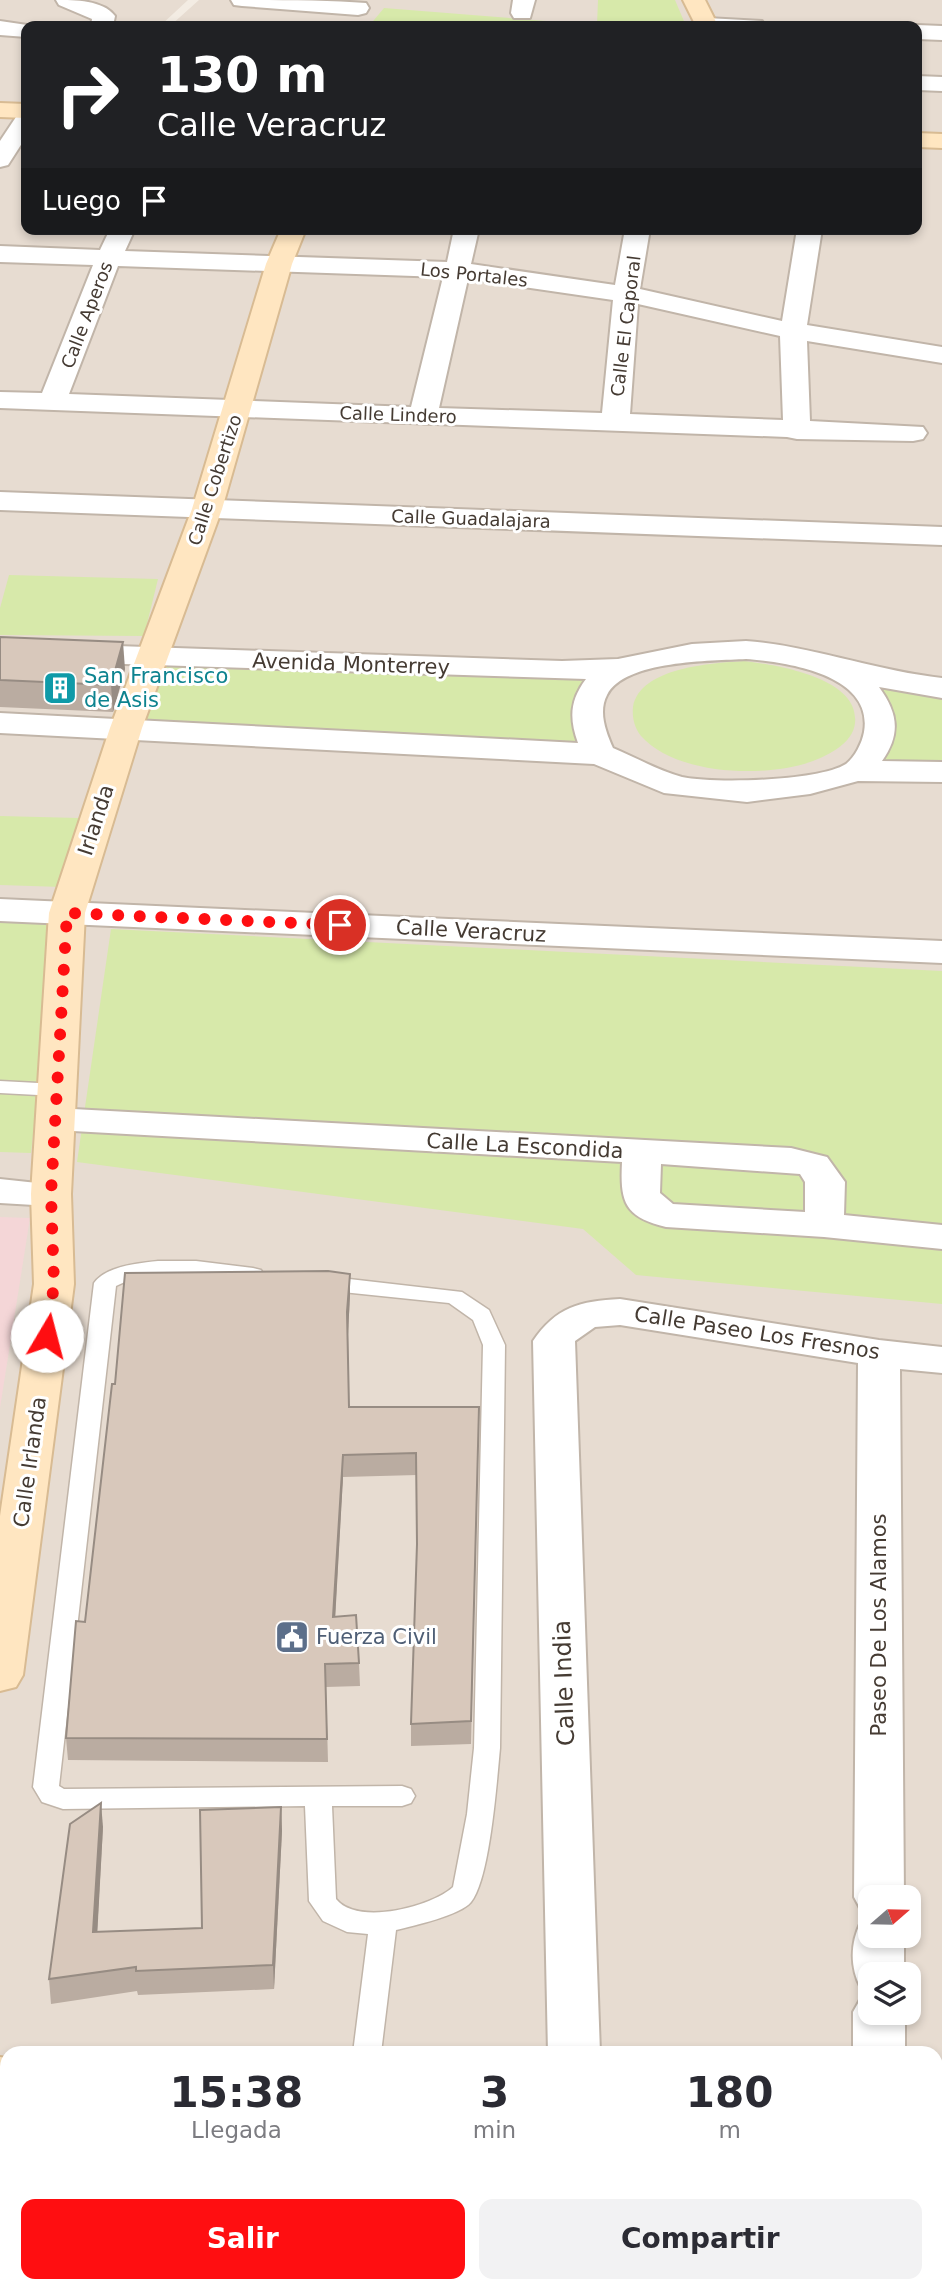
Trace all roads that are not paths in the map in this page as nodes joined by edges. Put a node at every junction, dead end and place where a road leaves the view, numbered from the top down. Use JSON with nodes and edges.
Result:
{"nodes":[{"id":1,"x":66,"y":0,"type":"edge"},
{"id":2,"x":124,"y":0,"type":"edge"},
{"id":3,"x":242,"y":0,"type":"edge"},
{"id":4,"x":694,"y":0,"type":"edge"},
{"id":5,"x":358,"y":11,"type":"edge"},
{"id":6,"x":103,"y":21,"type":"edge"},
{"id":7,"x":705,"y":21,"type":"edge"},
{"id":8,"x":0,"y":28,"type":"edge"},
{"id":9,"x":21,"y":30,"type":"edge"},
{"id":10,"x":922,"y":32,"type":"edge"},
{"id":11,"x":942,"y":33,"type":"edge"},
{"id":12,"x":922,"y":83,"type":"edge"},
{"id":13,"x":942,"y":84,"type":"edge"},
{"id":14,"x":0,"y":110,"type":"edge"},
{"id":15,"x":21,"y":111,"type":"edge"},
{"id":16,"x":21,"y":127,"type":"edge"},
{"id":17,"x":922,"y":140,"type":"edge"},
{"id":18,"x":942,"y":141,"type":"edge"},
{"id":19,"x":0,"y":160,"type":"edge"},
{"id":20,"x":121,"y":235,"type":"edge"},
{"id":21,"x":291,"y":235,"type":"edge"},
{"id":22,"x":465,"y":235,"type":"edge"},
{"id":23,"x":637,"y":235,"type":"edge"},
{"id":24,"x":809,"y":235,"type":"edge"},
{"id":25,"x":0,"y":254,"type":"edge"},
{"id":26,"x":109,"y":257,"type":"junction"},
{"id":27,"x":279,"y":264,"type":"junction"},
{"id":28,"x":456,"y":270,"type":"junction"},
{"id":29,"x":626,"y":294,"type":"junction"},
{"id":30,"x":793,"y":331,"type":"junction"},
{"id":31,"x":942,"y":355,"type":"edge"},
{"id":32,"x":0,"y":400,"type":"edge"},
{"id":33,"x":52,"y":402,"type":"junction"},
{"id":34,"x":238,"y":409,"type":"junction"},
{"id":35,"x":423,"y":416,"type":"junction"},
{"id":36,"x":615,"y":423,"type":"junction"},
{"id":37,"x":797,"y":431,"type":"junction"},
{"id":38,"x":913,"y":433,"type":"dead end"},
{"id":39,"x":0,"y":501,"type":"edge"},
{"id":40,"x":207,"y":509,"type":"junction"},
{"id":41,"x":942,"y":536,"type":"edge"},
{"id":42,"x":0,"y":651,"type":"edge"},
{"id":43,"x":151,"y":657,"type":"junction"},
{"id":44,"x":618,"y":668,"type":"junction"},
{"id":45,"x":839,"y":668,"type":"junction"},
{"id":46,"x":942,"y":688,"type":"edge"},
{"id":47,"x":0,"y":723,"type":"edge"},
{"id":48,"x":126,"y":728,"type":"junction"},
{"id":49,"x":599,"y":754,"type":"junction"},
{"id":50,"x":857,"y":771,"type":"junction"},
{"id":51,"x":942,"y":772,"type":"edge"},
{"id":52,"x":0,"y":910,"type":"edge"},
{"id":53,"x":67,"y":913,"type":"junction"},
{"id":54,"x":942,"y":952,"type":"edge"},
{"id":55,"x":0,"y":1087,"type":"edge"},
{"id":56,"x":56,"y":1105,"type":"junction"},
{"id":57,"x":642,"y":1153,"type":"junction"},
{"id":58,"x":0,"y":1191,"type":"edge"},
{"id":59,"x":51,"y":1194,"type":"junction"},
{"id":60,"x":824,"y":1225,"type":"junction"},
{"id":61,"x":942,"y":1237,"type":"edge"},
{"id":62,"x":273,"y":1278,"type":"edge"},
{"id":63,"x":301,"y":1280,"type":"edge"},
{"id":64,"x":572,"y":1320,"type":"joint"},
{"id":65,"x":879,"y":1353,"type":"junction"},
{"id":66,"x":942,"y":1360,"type":"edge"},
{"id":67,"x":0,"y":1675,"type":"edge"},
{"id":68,"x":402,"y":1796,"type":"dead end"},
{"id":69,"x":318,"y":1798,"type":"junction"},
{"id":70,"x":878,"y":1885,"type":"edge"},
{"id":71,"x":383,"y":1924,"type":"junction"},
{"id":72,"x":878,"y":2025,"type":"edge"},
{"id":73,"x":369,"y":2046,"type":"edge"},
{"id":74,"x":574,"y":2046,"type":"edge"},
{"id":75,"x":878,"y":2046,"type":"edge"}],
"edges":[{"from":1,"to":6,"type":"street"},
{"from":2,"to":6,"type":"street"},
{"from":3,"to":5,"type":"street"},
{"from":4,"to":7,"type":"street"},
{"from":8,"to":9,"type":"street"},
{"from":10,"to":11,"type":"street"},
{"from":12,"to":13,"type":"street"},
{"from":14,"to":15,"type":"street"},
{"from":16,"to":19,"type":"street"},
{"from":17,"to":18,"type":"street"},
{"from":20,"to":26,"type":"street","name":"Calle Aperos"},
{"from":21,"to":27,"type":"street","name":"Calle Cobertizo"},
{"from":22,"to":28,"type":"street"},
{"from":23,"to":29,"type":"street","name":"Calle El Caporal"},
{"from":24,"to":30,"type":"street"},
{"from":25,"to":26,"type":"street","name":"Los Portales"},
{"from":26,"to":27,"type":"street","name":"Los Portales"},
{"from":26,"to":33,"type":"street","name":"Calle Aperos"},
{"from":27,"to":28,"type":"street","name":"Los Portales"},
{"from":27,"to":34,"type":"street","name":"Calle Cobertizo"},
{"from":28,"to":29,"type":"street","name":"Los Portales"},
{"from":28,"to":35,"type":"street"},
{"from":29,"to":30,"type":"street","name":"Los Portales"},
{"from":29,"to":36,"type":"street","name":"Calle El Caporal"},
{"from":30,"to":31,"type":"street","name":"Los Portales"},
{"from":30,"to":37,"type":"street"},
{"from":32,"to":33,"type":"street","name":"Calle Lindero"},
{"from":33,"to":34,"type":"street","name":"Calle Lindero"},
{"from":34,"to":35,"type":"street","name":"Calle Lindero"},
{"from":34,"to":40,"type":"street","name":"Calle Cobertizo"},
{"from":35,"to":36,"type":"street","name":"Calle Lindero"},
{"from":36,"to":37,"type":"street","name":"Calle Lindero"},
{"from":37,"to":38,"type":"street","name":"Calle Lindero"},
{"from":39,"to":40,"type":"street","name":"Calle Guadalajara"},
{"from":40,"to":41,"type":"street","name":"Calle Guadalajara"},
{"from":40,"to":43,"type":"street","name":"Calle Cobertizo"},
{"from":42,"to":43,"type":"street","name":"Avenida Monterrey"},
{"from":43,"to":44,"type":"street","name":"Avenida Monterrey"},
{"from":43,"to":48,"type":"street","name":"Calle Cobertizo"},
{"from":44,"to":45,"type":"street","name":"Avenida Monterrey"},
{"from":44,"to":49,"type":"street","name":"Avenida Monterrey"},
{"from":45,"to":46,"type":"street","name":"Avenida Monterrey"},
{"from":45,"to":50,"type":"street","name":"Avenida Monterrey"},
{"from":47,"to":48,"type":"street"},
{"from":48,"to":49,"type":"street"},
{"from":48,"to":53,"type":"street","name":"Irlanda"},
{"from":49,"to":50,"type":"street"},
{"from":50,"to":51,"type":"street"},
{"from":52,"to":53,"type":"street","name":"Calle Veracruz"},
{"from":53,"to":54,"type":"street","name":"Calle Veracruz"},
{"from":53,"to":56,"type":"street","name":"Calle Irlanda"},
{"from":55,"to":56,"type":"lane"},
{"from":56,"to":57,"type":"street","name":"Calle La Escondida"},
{"from":56,"to":59,"type":"street","name":"Calle Irlanda"},
{"from":57,"to":60,"type":"street"},
{"from":57,"to":60,"type":"street","name":"Calle La Escondida"},
{"from":58,"to":59,"type":"street"},
{"from":59,"to":67,"type":"street","name":"Calle Irlanda"},
{"from":60,"to":61,"type":"street"},
{"from":62,"to":69,"type":"lane"},
{"from":63,"to":71,"type":"lane"},
{"from":64,"to":65,"type":"street","name":"Calle Paseo Los Fresnos"},
{"from":64,"to":74,"type":"street","name":"Calle India"},
{"from":65,"to":66,"type":"street","name":"Calle Paseo Los Fresnos"},
{"from":65,"to":70,"type":"street","name":"Paseo De Los Alamos"},
{"from":68,"to":69,"type":"lane"},
{"from":69,"to":71,"type":"lane"},
{"from":71,"to":73,"type":"lane"},
{"from":72,"to":75,"type":"street"}]}
